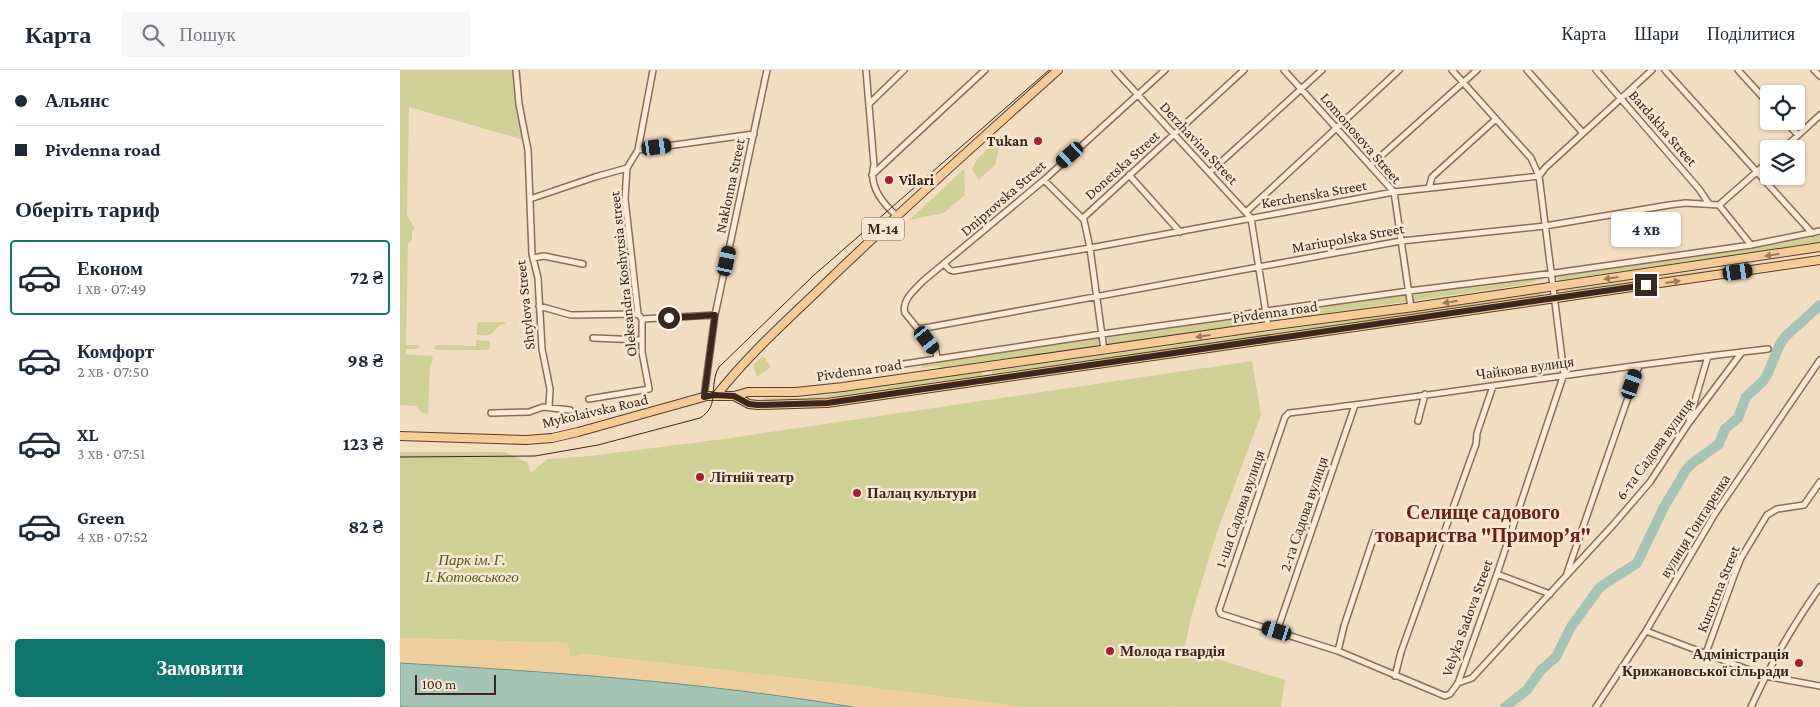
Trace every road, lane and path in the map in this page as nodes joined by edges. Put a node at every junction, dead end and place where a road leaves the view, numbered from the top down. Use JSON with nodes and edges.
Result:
{"nodes":[{"id":1,"x":516,"y":70,"type":"edge"},
{"id":2,"x":653,"y":70,"type":"edge"},
{"id":3,"x":767,"y":70,"type":"edge"},
{"id":4,"x":866,"y":70,"type":"edge"},
{"id":5,"x":904,"y":70,"type":"edge"},
{"id":6,"x":985,"y":70,"type":"edge"},
{"id":7,"x":1058,"y":70,"type":"edge"},
{"id":8,"x":1114,"y":70,"type":"edge"},
{"id":9,"x":1165,"y":70,"type":"edge"},
{"id":10,"x":1244,"y":70,"type":"edge"},
{"id":11,"x":1284,"y":70,"type":"edge"},
{"id":12,"x":1322,"y":70,"type":"edge"},
{"id":13,"x":1399,"y":70,"type":"edge"},
{"id":14,"x":1452,"y":70,"type":"edge"},
{"id":15,"x":1477,"y":70,"type":"edge"},
{"id":16,"x":1527,"y":70,"type":"edge"},
{"id":17,"x":1596,"y":70,"type":"edge"},
{"id":18,"x":1652,"y":70,"type":"edge"},
{"id":19,"x":1665,"y":70,"type":"edge"},
{"id":20,"x":1738,"y":70,"type":"edge"},
{"id":21,"x":1814,"y":70,"type":"edge"},
{"id":22,"x":1820,"y":76,"type":"edge"},
{"id":23,"x":1463,"y":82,"type":"junction"},
{"id":24,"x":1301,"y":89,"type":"junction"},
{"id":25,"x":1760,"y":94,"type":"edge"},
{"id":26,"x":1137,"y":95,"type":"junction"},
{"id":27,"x":1621,"y":99,"type":"junction"},
{"id":28,"x":870,"y":102,"type":"junction"},
{"id":29,"x":1820,"y":115,"type":"edge"},
{"id":30,"x":1496,"y":119,"type":"junction"},
{"id":31,"x":1336,"y":127,"type":"junction"},
{"id":32,"x":1793,"y":130,"type":"edge"},
{"id":33,"x":1583,"y":133,"type":"junction"},
{"id":34,"x":754,"y":134,"type":"junction"},
{"id":35,"x":1174,"y":134,"type":"junction"},
{"id":36,"x":1798,"y":136,"type":"junction"},
{"id":37,"x":1793,"y":140,"type":"edge"},
{"id":38,"x":638,"y":150,"type":"junction"},
{"id":39,"x":1372,"y":166,"type":"junction"},
{"id":40,"x":627,"y":168,"type":"junction"},
{"id":41,"x":1760,"y":169,"type":"edge"},
{"id":42,"x":1210,"y":172,"type":"junction"},
{"id":43,"x":1757,"y":172,"type":"junction"},
{"id":44,"x":871,"y":175,"type":"junction"},
{"id":45,"x":1129,"y":175,"type":"junction"},
{"id":46,"x":1539,"y":176,"type":"junction"},
{"id":47,"x":1044,"y":180,"type":"junction"},
{"id":48,"x":1429,"y":188,"type":"junction"},
{"id":49,"x":1394,"y":192,"type":"junction"},
{"id":50,"x":530,"y":199,"type":"junction"},
{"id":51,"x":1709,"y":204,"type":"junction"},
{"id":52,"x":1720,"y":205,"type":"junction"},
{"id":53,"x":1246,"y":212,"type":"junction"},
{"id":54,"x":897,"y":216,"type":"junction"},
{"id":55,"x":1082,"y":218,"type":"junction"},
{"id":56,"x":1251,"y":218,"type":"junction"},
{"id":57,"x":1545,"y":226,"type":"junction"},
{"id":58,"x":1820,"y":231,"type":"edge"},
{"id":59,"x":1180,"y":232,"type":"junction"},
{"id":60,"x":1812,"y":233,"type":"junction"},
{"id":61,"x":1401,"y":241,"type":"junction"},
{"id":62,"x":1751,"y":245,"type":"junction"},
{"id":63,"x":1820,"y":247,"type":"edge"},
{"id":64,"x":1090,"y":248,"type":"junction"},
{"id":65,"x":1755,"y":257,"type":"junction"},
{"id":66,"x":533,"y":258,"type":"junction"},
{"id":67,"x":1820,"y":260,"type":"edge"},
{"id":68,"x":583,"y":264,"type":"dead end"},
{"id":69,"x":944,"y":264,"type":"junction"},
{"id":70,"x":1259,"y":267,"type":"junction"},
{"id":71,"x":1757,"y":270,"type":"junction"},
{"id":72,"x":1551,"y":273,"type":"junction"},
{"id":73,"x":1552,"y":286,"type":"junction"},
{"id":74,"x":1409,"y":291,"type":"junction"},
{"id":75,"x":1097,"y":296,"type":"junction"},
{"id":76,"x":1554,"y":298,"type":"junction"},
{"id":77,"x":539,"y":306,"type":"junction"},
{"id":78,"x":1411,"y":308,"type":"junction"},
{"id":79,"x":1266,"y":312,"type":"junction"},
{"id":80,"x":638,"y":314,"type":"junction"},
{"id":81,"x":715,"y":315,"type":"junction"},
{"id":82,"x":642,"y":319,"type":"junction"},
{"id":83,"x":1268,"y":326,"type":"junction"},
{"id":84,"x":919,"y":329,"type":"junction"},
{"id":85,"x":1102,"y":334,"type":"junction"},
{"id":86,"x":593,"y":338,"type":"dead end"},
{"id":87,"x":642,"y":340,"type":"junction"},
{"id":88,"x":1768,"y":348,"type":"dead end"},
{"id":89,"x":1104,"y":350,"type":"junction"},
{"id":90,"x":1742,"y":352,"type":"junction"},
{"id":91,"x":1708,"y":356,"type":"junction"},
{"id":92,"x":937,"y":359,"type":"junction"},
{"id":93,"x":1820,"y":360,"type":"edge"},
{"id":94,"x":897,"y":365,"type":"dead end"},
{"id":95,"x":984,"y":366,"type":"junction"},
{"id":96,"x":1639,"y":366,"type":"junction"},
{"id":97,"x":1564,"y":374,"type":"junction"},
{"id":98,"x":986,"y":380,"type":"junction"},
{"id":99,"x":1493,"y":386,"type":"junction"},
{"id":100,"x":1425,"y":394,"type":"junction"},
{"id":101,"x":716,"y":396,"type":"junction"},
{"id":102,"x":734,"y":396,"type":"junction"},
{"id":103,"x":704,"y":397,"type":"junction"},
{"id":104,"x":589,"y":399,"type":"dead end"},
{"id":105,"x":1355,"y":405,"type":"junction"},
{"id":106,"x":549,"y":407,"type":"junction"},
{"id":107,"x":570,"y":410,"type":"dead end"},
{"id":108,"x":491,"y":413,"type":"dead end"},
{"id":109,"x":1286,"y":415,"type":"joint"},
{"id":110,"x":1418,"y":421,"type":"dead end"},
{"id":111,"x":1688,"y":424,"type":"junction"},
{"id":112,"x":400,"y":436,"type":"edge"},
{"id":113,"x":1820,"y":482,"type":"edge"},
{"id":114,"x":1376,"y":533,"type":"dead end"},
{"id":115,"x":1497,"y":574,"type":"junction"},
{"id":116,"x":1566,"y":574,"type":"junction"},
{"id":117,"x":1820,"y":587,"type":"edge"},
{"id":118,"x":1550,"y":594,"type":"junction"},
{"id":119,"x":1277,"y":631,"type":"junction"},
{"id":120,"x":1646,"y":631,"type":"junction"},
{"id":121,"x":1338,"y":651,"type":"junction"},
{"id":122,"x":1706,"y":653,"type":"junction"},
{"id":123,"x":1395,"y":676,"type":"junction"},
{"id":124,"x":1765,"y":676,"type":"junction"},
{"id":125,"x":1458,"y":683,"type":"junction"},
{"id":126,"x":1820,"y":686,"type":"edge"},
{"id":127,"x":1596,"y":707,"type":"edge"},
{"id":128,"x":1751,"y":707,"type":"edge"}],
"edges":[{"from":1,"to":50,"type":"street","name":"Shtylova Street"},
{"from":2,"to":38,"type":"street","name":"Oleksandra Koshytsia street"},
{"from":3,"to":34,"type":"street","name":"Naklonna Street"},
{"from":4,"to":28,"type":"street"},
{"from":5,"to":28,"type":"street"},
{"from":6,"to":44,"type":"street"},
{"from":7,"to":54,"type":"main road","number":"М-14"},
{"from":8,"to":26,"type":"street","name":"Derzhavina Street"},
{"from":9,"to":26,"type":"street","name":"Dniprovska Street"},
{"from":10,"to":35,"type":"street","name":"Donetska Street"},
{"from":11,"to":24,"type":"street","name":"Lomonosova Street"},
{"from":12,"to":24,"type":"street"},
{"from":13,"to":31,"type":"street"},
{"from":14,"to":23,"type":"street"},
{"from":15,"to":23,"type":"street"},
{"from":16,"to":33,"type":"street"},
{"from":17,"to":27,"type":"street","name":"Bardakha Street"},
{"from":18,"to":27,"type":"street"},
{"from":19,"to":43,"type":"street"},
{"from":20,"to":25,"type":"street"},
{"from":21,"to":22,"type":"street"},
{"from":23,"to":30,"type":"street"},
{"from":23,"to":39,"type":"street"},
{"from":24,"to":31,"type":"street","name":"Lomonosova Street"},
{"from":24,"to":42,"type":"street"},
{"from":26,"to":35,"type":"street","name":"Derzhavina Street"},
{"from":26,"to":47,"type":"street","name":"Dniprovska Street"},
{"from":27,"to":33,"type":"street"},
{"from":27,"to":51,"type":"street","name":"Bardakha Street"},
{"from":28,"to":44,"type":"street"},
{"from":29,"to":36,"type":"street"},
{"from":30,"to":46,"type":"street"},
{"from":30,"to":48,"type":"street"},
{"from":31,"to":39,"type":"street","name":"Lomonosova Street"},
{"from":31,"to":53,"type":"street"},
{"from":32,"to":36,"type":"street"},
{"from":33,"to":46,"type":"street"},
{"from":34,"to":38,"type":"street"},
{"from":34,"to":81,"type":"street","name":"Naklonna Street"},
{"from":35,"to":42,"type":"street","name":"Derzhavina Street"},
{"from":35,"to":45,"type":"street","name":"Donetska Street"},
{"from":36,"to":37,"type":"street"},
{"from":38,"to":40,"type":"street","name":"Oleksandra Koshytsia street"},
{"from":39,"to":49,"type":"street","name":"Lomonosova Street"},
{"from":40,"to":50,"type":"street"},
{"from":40,"to":80,"type":"street","name":"Oleksandra Koshytsia street"},
{"from":41,"to":43,"type":"street"},
{"from":42,"to":53,"type":"street","name":"Derzhavina Street"},
{"from":43,"to":52,"type":"street"},
{"from":43,"to":60,"type":"street"},
{"from":44,"to":54,"type":"street"},
{"from":45,"to":55,"type":"street","name":"Donetska Street"},
{"from":45,"to":59,"type":"street"},
{"from":46,"to":48,"type":"street","name":"Kerchenska Street"},
{"from":46,"to":57,"type":"street","name":"Velyka Sadova Street"},
{"from":47,"to":55,"type":"street"},
{"from":47,"to":69,"type":"street","name":"Dniprovska Street"},
{"from":48,"to":49,"type":"street","name":"Kerchenska Street"},
{"from":49,"to":56,"type":"street","name":"Kerchenska Street"},
{"from":49,"to":61,"type":"street","name":"Lomonosova Street"},
{"from":50,"to":66,"type":"street","name":"Shtylova Street"},
{"from":51,"to":52,"type":"street","name":"Mariupolska Street"},
{"from":51,"to":57,"type":"street","name":"Mariupolska Street"},
{"from":52,"to":62,"type":"street"},
{"from":53,"to":56,"type":"street","name":"Derzhavina Street"},
{"from":54,"to":101,"type":"main road","number":"М-14"},
{"from":55,"to":64,"type":"street"},
{"from":56,"to":59,"type":"street","name":"Kerchenska Street"},
{"from":56,"to":70,"type":"street"},
{"from":57,"to":61,"type":"street","name":"Mariupolska Street"},
{"from":57,"to":72,"type":"street","name":"Velyka Sadova Street"},
{"from":58,"to":60,"type":"street"},
{"from":59,"to":64,"type":"street","name":"Kerchenska Street"},
{"from":60,"to":62,"type":"street"},
{"from":61,"to":70,"type":"street","name":"Mariupolska Street"},
{"from":61,"to":74,"type":"street","name":"Lomonosova Street"},
{"from":62,"to":72,"type":"street"},
{"from":63,"to":65,"type":"main road","name":"Pivdenna road","one_way":true},
{"from":64,"to":69,"type":"street","name":"Kerchenska Street"},
{"from":64,"to":75,"type":"street"},
{"from":65,"to":71,"type":"main road"},
{"from":65,"to":73,"type":"main road","name":"Pivdenna road","one_way":true},
{"from":66,"to":68,"type":"street"},
{"from":66,"to":77,"type":"street","name":"Shtylova Street"},
{"from":67,"to":71,"type":"main road"},
{"from":69,"to":84,"type":"street","name":"Dniprovska Street"},
{"from":70,"to":75,"type":"street","name":"Mariupolska Street"},
{"from":70,"to":79,"type":"street"},
{"from":76,"to":71,"type":"main road","one_way":true},
{"from":72,"to":73,"type":"street","name":"Velyka Sadova Street"},
{"from":72,"to":74,"type":"street"},
{"from":73,"to":76,"type":"street","name":"Velyka Sadova Street"},
{"from":73,"to":78,"type":"main road","name":"Pivdenna road","one_way":true},
{"from":74,"to":78,"type":"street","name":"Lomonosova Street"},
{"from":74,"to":79,"type":"street"},
{"from":75,"to":84,"type":"street","name":"Mariupolska Street"},
{"from":75,"to":85,"type":"street"},
{"from":76,"to":97,"type":"street","name":"Velyka Sadova Street"},
{"from":76,"to":98,"type":"main road"},
{"from":77,"to":80,"type":"street"},
{"from":77,"to":106,"type":"street","name":"Shtylova Street"},
{"from":78,"to":83,"type":"main road","name":"Pivdenna road"},
{"from":79,"to":83,"type":"street"},
{"from":79,"to":85,"type":"street"},
{"from":80,"to":82,"type":"street","name":"Oleksandra Koshytsia street"},
{"from":81,"to":82,"type":"street"},
{"from":81,"to":103,"type":"street","name":"Naklonna Street"},
{"from":82,"to":87,"type":"street","name":"Oleksandra Koshytsia street"},
{"from":83,"to":89,"type":"main road","name":"Pivdenna road","one_way":true},
{"from":84,"to":92,"type":"street"},
{"from":85,"to":89,"type":"street"},
{"from":85,"to":92,"type":"street"},
{"from":86,"to":87,"type":"street"},
{"from":87,"to":104,"type":"street","name":"Oleksandra Koshytsia street"},
{"from":88,"to":90,"type":"street","name":"Чайкова вулиця"},
{"from":89,"to":95,"type":"main road","name":"Pivdenna road"},
{"from":90,"to":91,"type":"street","name":"Чайкова вулиця"},
{"from":90,"to":111,"type":"street","name":"6-та Садова вулиця"},
{"from":91,"to":96,"type":"street","name":"Чайкова вулиця"},
{"from":91,"to":111,"type":"street"},
{"from":92,"to":94,"type":"street"},
{"from":93,"to":120,"type":"street","name":"вулиця Гонтаренка"},
{"from":95,"to":98,"type":"main road"},
{"from":95,"to":102,"type":"main road","name":"Pivdenna road"},
{"from":96,"to":97,"type":"street","name":"Чайкова вулиця"},
{"from":96,"to":116,"type":"street"},
{"from":97,"to":99,"type":"street","name":"Чайкова вулиця"},
{"from":97,"to":115,"type":"street","name":"Velyka Sadova Street"},
{"from":98,"to":102,"type":"main road"},
{"from":99,"to":100,"type":"street","name":"Чайкова вулиця"},
{"from":99,"to":123,"type":"street"},
{"from":100,"to":105,"type":"street","name":"Чайкова вулиця"},
{"from":100,"to":110,"type":"street"},
{"from":101,"to":102,"type":"main road","name":"Mykolaivska Road"},
{"from":101,"to":103,"type":"main road","name":"Mykolaivska Road"},
{"from":103,"to":112,"type":"main road","name":"Mykolaivska Road"},
{"from":105,"to":109,"type":"street","name":"Чайкова вулиця"},
{"from":105,"to":119,"type":"street","name":"2-га Садова вулиця"},
{"from":106,"to":107,"type":"street"},
{"from":106,"to":108,"type":"street"},
{"from":109,"to":119,"type":"street","name":"1-ша Садова вулиця"},
{"from":111,"to":116,"type":"street","name":"6-та Садова вулиця"},
{"from":113,"to":122,"type":"street","name":"Kurortna Street"},
{"from":114,"to":121,"type":"street"},
{"from":115,"to":118,"type":"street"},
{"from":115,"to":125,"type":"street","name":"Velyka Sadova Street"},
{"from":116,"to":118,"type":"street","name":"6-та Садова вулиця"},
{"from":117,"to":124,"type":"street"},
{"from":118,"to":125,"type":"street","name":"6-та Садова вулиця"},
{"from":119,"to":121,"type":"street"},
{"from":120,"to":122,"type":"street"},
{"from":120,"to":127,"type":"street","name":"вулиця Гонтаренка"},
{"from":121,"to":123,"type":"street"},
{"from":122,"to":124,"type":"street"},
{"from":123,"to":125,"type":"street","name":"Velyka Sadova Street"},
{"from":124,"to":126,"type":"street"},
{"from":124,"to":128,"type":"street"}]}
